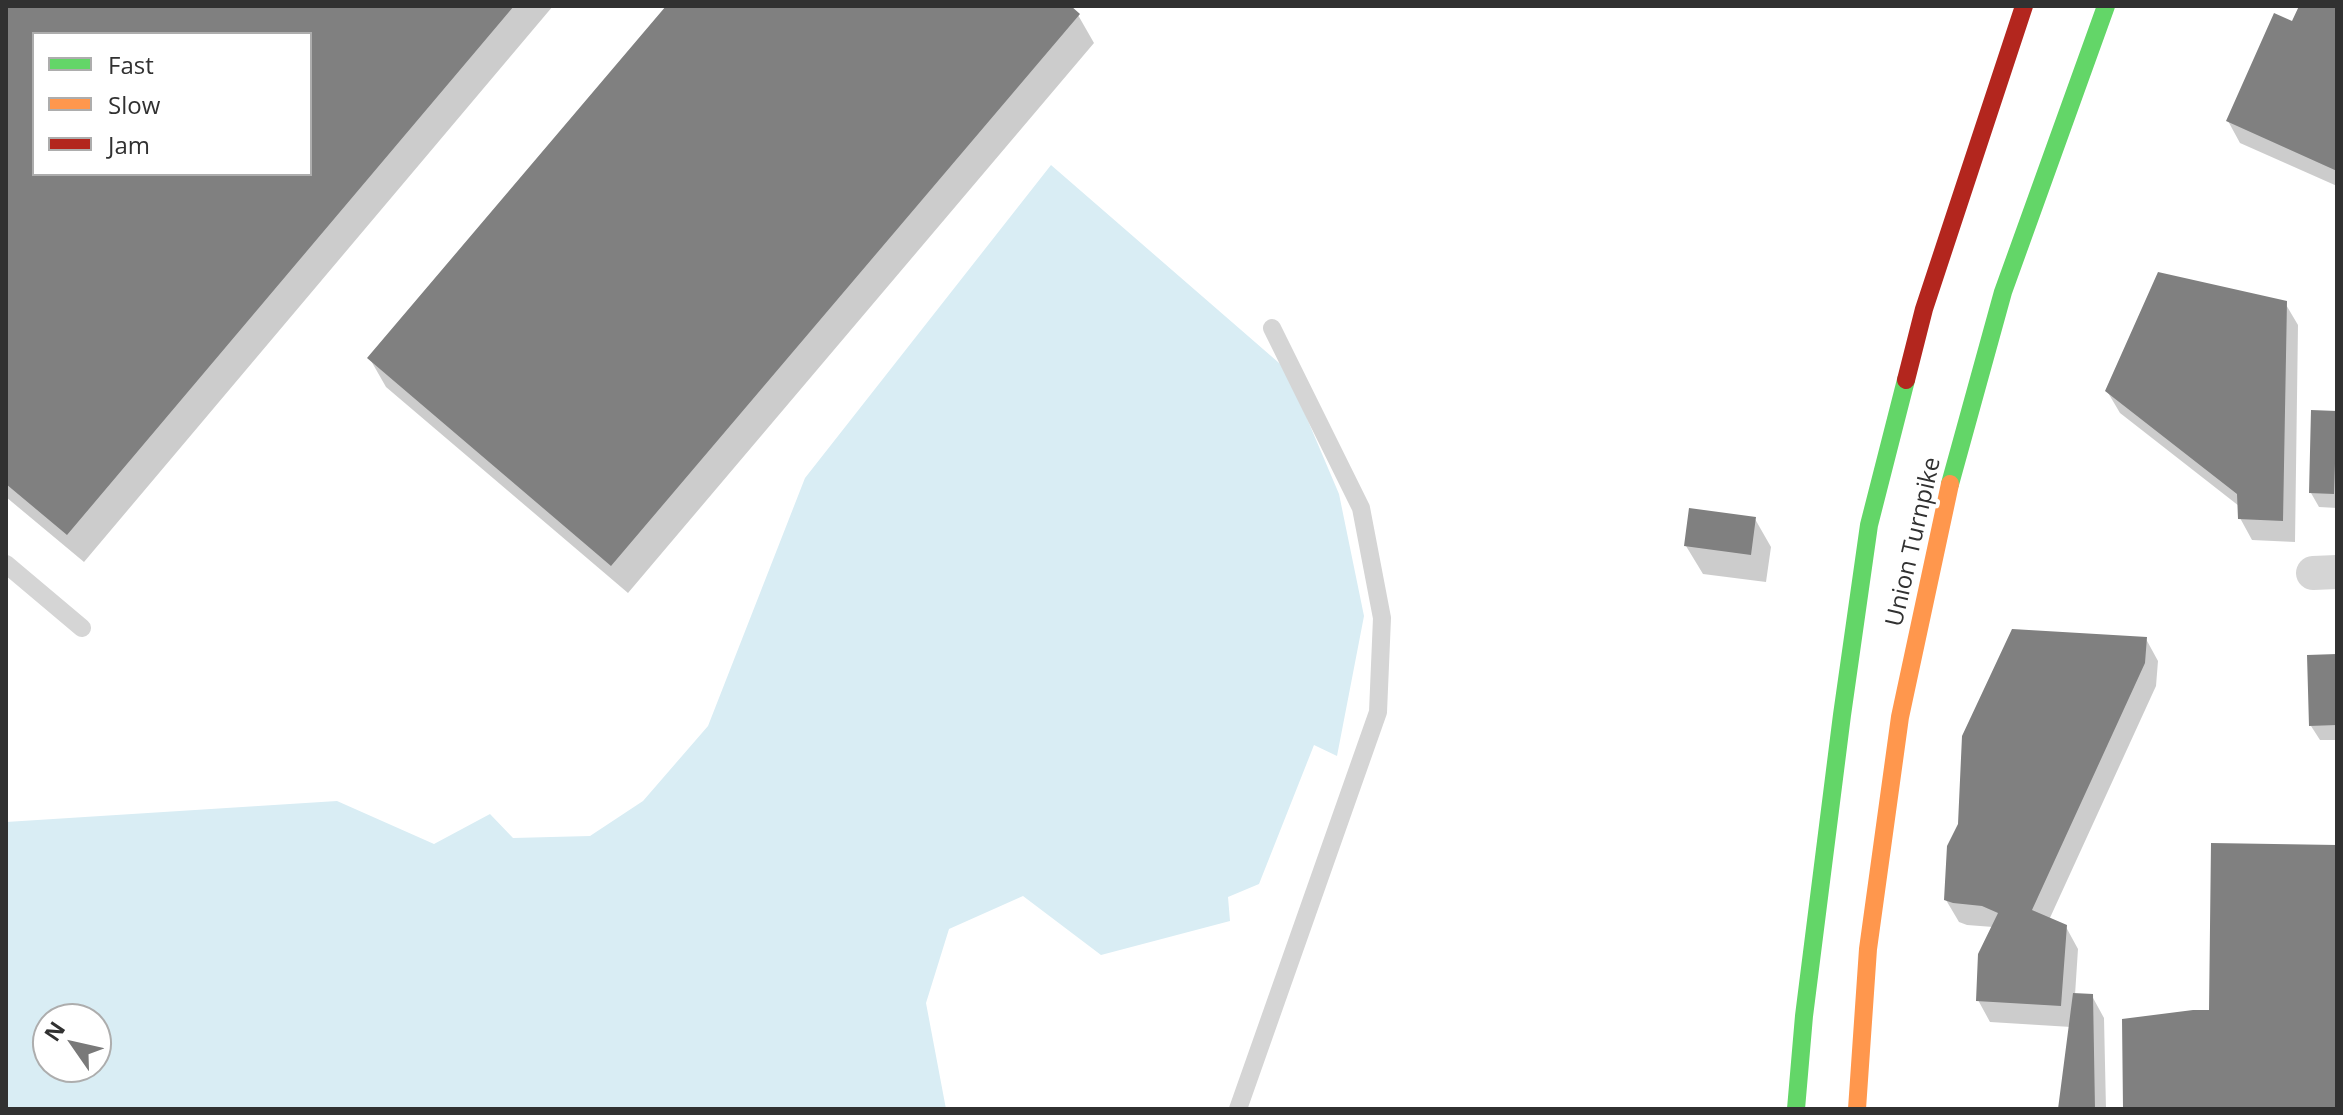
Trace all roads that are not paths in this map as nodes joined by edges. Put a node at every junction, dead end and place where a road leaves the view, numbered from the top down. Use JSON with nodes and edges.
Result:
{"nodes":[{"id":1,"x":2024,"y":6,"type":"edge"},
{"id":2,"x":2106,"y":6,"type":"edge"},
{"id":3,"x":1272,"y":328,"type":"dead end"},
{"id":4,"x":6,"y":564,"type":"edge"},
{"id":5,"x":82,"y":628,"type":"dead end"},
{"id":6,"x":1238,"y":1109,"type":"edge"},
{"id":7,"x":1796,"y":1109,"type":"edge"},
{"id":8,"x":1857,"y":1109,"type":"edge"}],
"edges":[{"from":1,"to":7,"type":"main road","name":"Union Turnpike"},
{"from":2,"to":8,"type":"main road","name":"Union Turnpike"},
{"from":3,"to":6,"type":"lane"},
{"from":4,"to":5,"type":"lane"}]}
